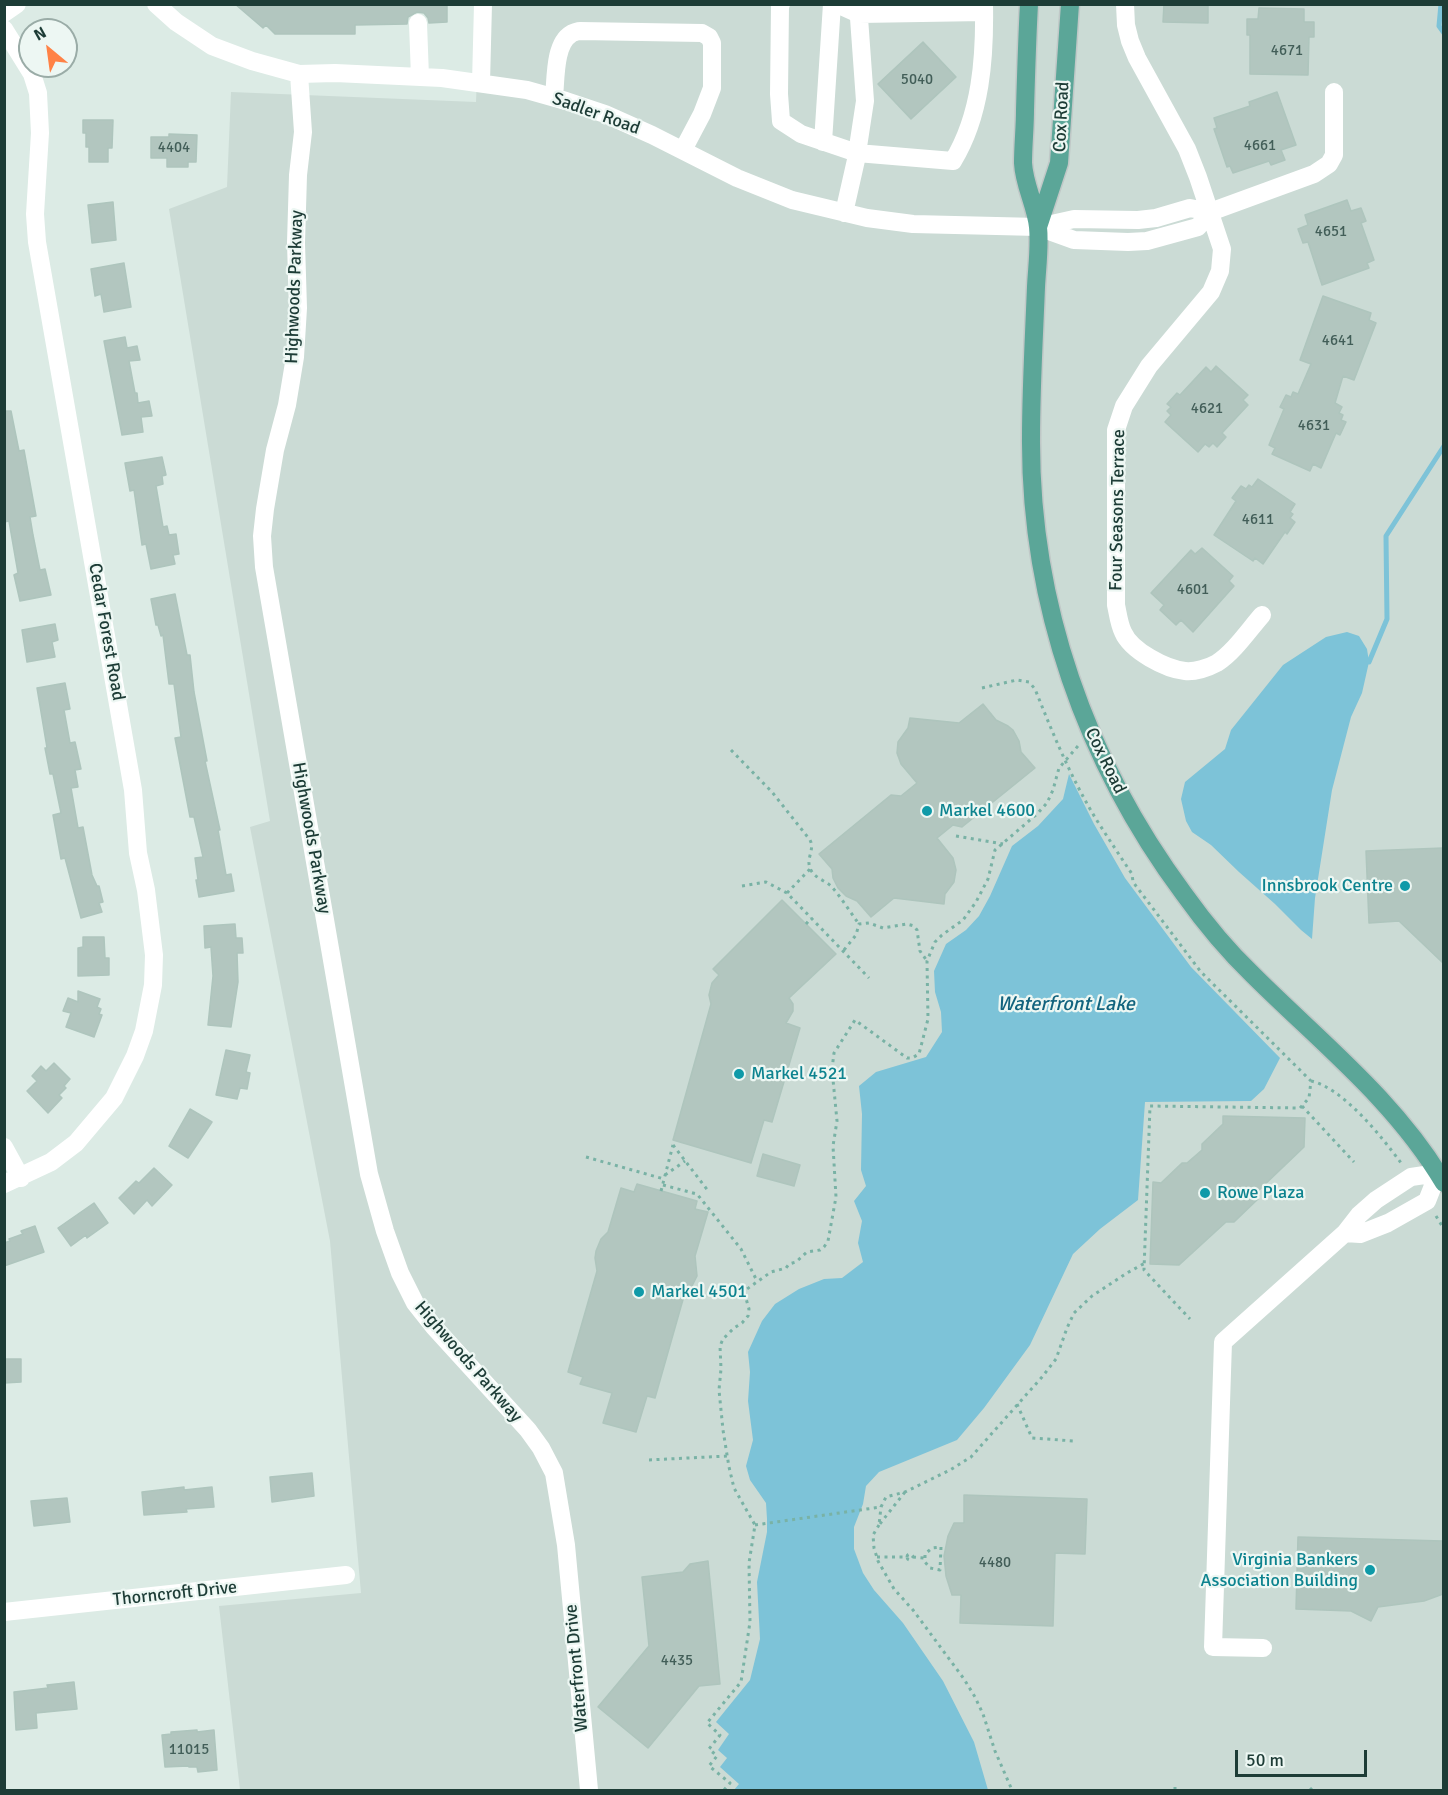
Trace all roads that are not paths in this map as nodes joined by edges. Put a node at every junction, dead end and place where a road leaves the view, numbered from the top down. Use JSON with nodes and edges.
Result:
{"nodes":[{"id":1,"x":17,"y":4,"type":"edge"},
{"id":2,"x":156,"y":4,"type":"edge"},
{"id":3,"x":483,"y":4,"type":"edge"},
{"id":4,"x":781,"y":4,"type":"edge"},
{"id":5,"x":832,"y":4,"type":"edge"},
{"id":6,"x":837,"y":4,"type":"edge"},
{"id":7,"x":1029,"y":4,"type":"edge"},
{"id":8,"x":1070,"y":4,"type":"edge"},
{"id":9,"x":1125,"y":4,"type":"edge"},
{"id":10,"x":984,"y":8,"type":"edge"},
{"id":11,"x":858,"y":9,"type":"edge"},
{"id":12,"x":4,"y":13,"type":"edge"},
{"id":13,"x":418,"y":23,"type":"dead end"},
{"id":14,"x":4,"y":29,"type":"edge"},
{"id":15,"x":299,"y":74,"type":"junction"},
{"id":16,"x":420,"y":77,"type":"junction"},
{"id":17,"x":481,"y":83,"type":"junction"},
{"id":18,"x":1334,"y":92,"type":"dead end"},
{"id":19,"x":554,"y":98,"type":"junction"},
{"id":20,"x":823,"y":142,"type":"junction"},
{"id":21,"x":682,"y":150,"type":"junction"},
{"id":22,"x":857,"y":153,"type":"junction"},
{"id":23,"x":1210,"y":212,"type":"junction"},
{"id":24,"x":844,"y":213,"type":"junction"},
{"id":25,"x":1038,"y":227,"type":"junction"},
{"id":26,"x":1262,"y":615,"type":"dead end"},
{"id":27,"x":4,"y":1147,"type":"edge"},
{"id":28,"x":1442,"y":1175,"type":"edge"},
{"id":29,"x":13,"y":1181,"type":"edge"},
{"id":30,"x":1345,"y":1233,"type":"junction"},
{"id":31,"x":566,"y":1545,"type":"joint"},
{"id":32,"x":346,"y":1575,"type":"dead end"},
{"id":33,"x":4,"y":1612,"type":"edge"},
{"id":34,"x":1263,"y":1648,"type":"dead end"},
{"id":35,"x":589,"y":1791,"type":"edge"}],
"edges":[{"from":1,"to":12,"type":"street"},
{"from":2,"to":15,"type":"street","name":"Sadler Road"},
{"from":3,"to":17,"type":"street"},
{"from":4,"to":20,"type":"street"},
{"from":5,"to":20,"type":"street"},
{"from":6,"to":11,"type":"street"},
{"from":7,"to":25,"type":"main road","name":"Cox Road"},
{"from":8,"to":25,"type":"main road","name":"Cox Road"},
{"from":9,"to":23,"type":"street","name":"Four Seasons Terrace"},
{"from":10,"to":11,"type":"street"},
{"from":10,"to":22,"type":"street"},
{"from":11,"to":22,"type":"street"},
{"from":13,"to":16,"type":"street"},
{"from":14,"to":29,"type":"street","name":"Cedar Forest Road"},
{"from":15,"to":16,"type":"street","name":"Sadler Road"},
{"from":15,"to":31,"type":"street","name":"Highwoods Parkway"},
{"from":16,"to":17,"type":"street","name":"Sadler Road"},
{"from":17,"to":19,"type":"street","name":"Sadler Road"},
{"from":18,"to":23,"type":"street"},
{"from":19,"to":21,"type":"street","name":"Sadler Road"},
{"from":19,"to":21,"type":"street"},
{"from":20,"to":22,"type":"street"},
{"from":21,"to":24,"type":"street","name":"Sadler Road"},
{"from":22,"to":24,"type":"street"},
{"from":23,"to":25,"type":"street"},
{"from":23,"to":26,"type":"street","name":"Four Seasons Terrace"},
{"from":24,"to":25,"type":"street","name":"Sadler Road"},
{"from":25,"to":28,"type":"main road","name":"Cox Road"},
{"from":27,"to":29,"type":"street"},
{"from":28,"to":30,"type":"street"},
{"from":28,"to":30,"type":"street"},
{"from":30,"to":34,"type":"street"},
{"from":31,"to":35,"type":"street","name":"Waterfront Drive"},
{"from":32,"to":33,"type":"street","name":"Thorncroft Drive"}]}
